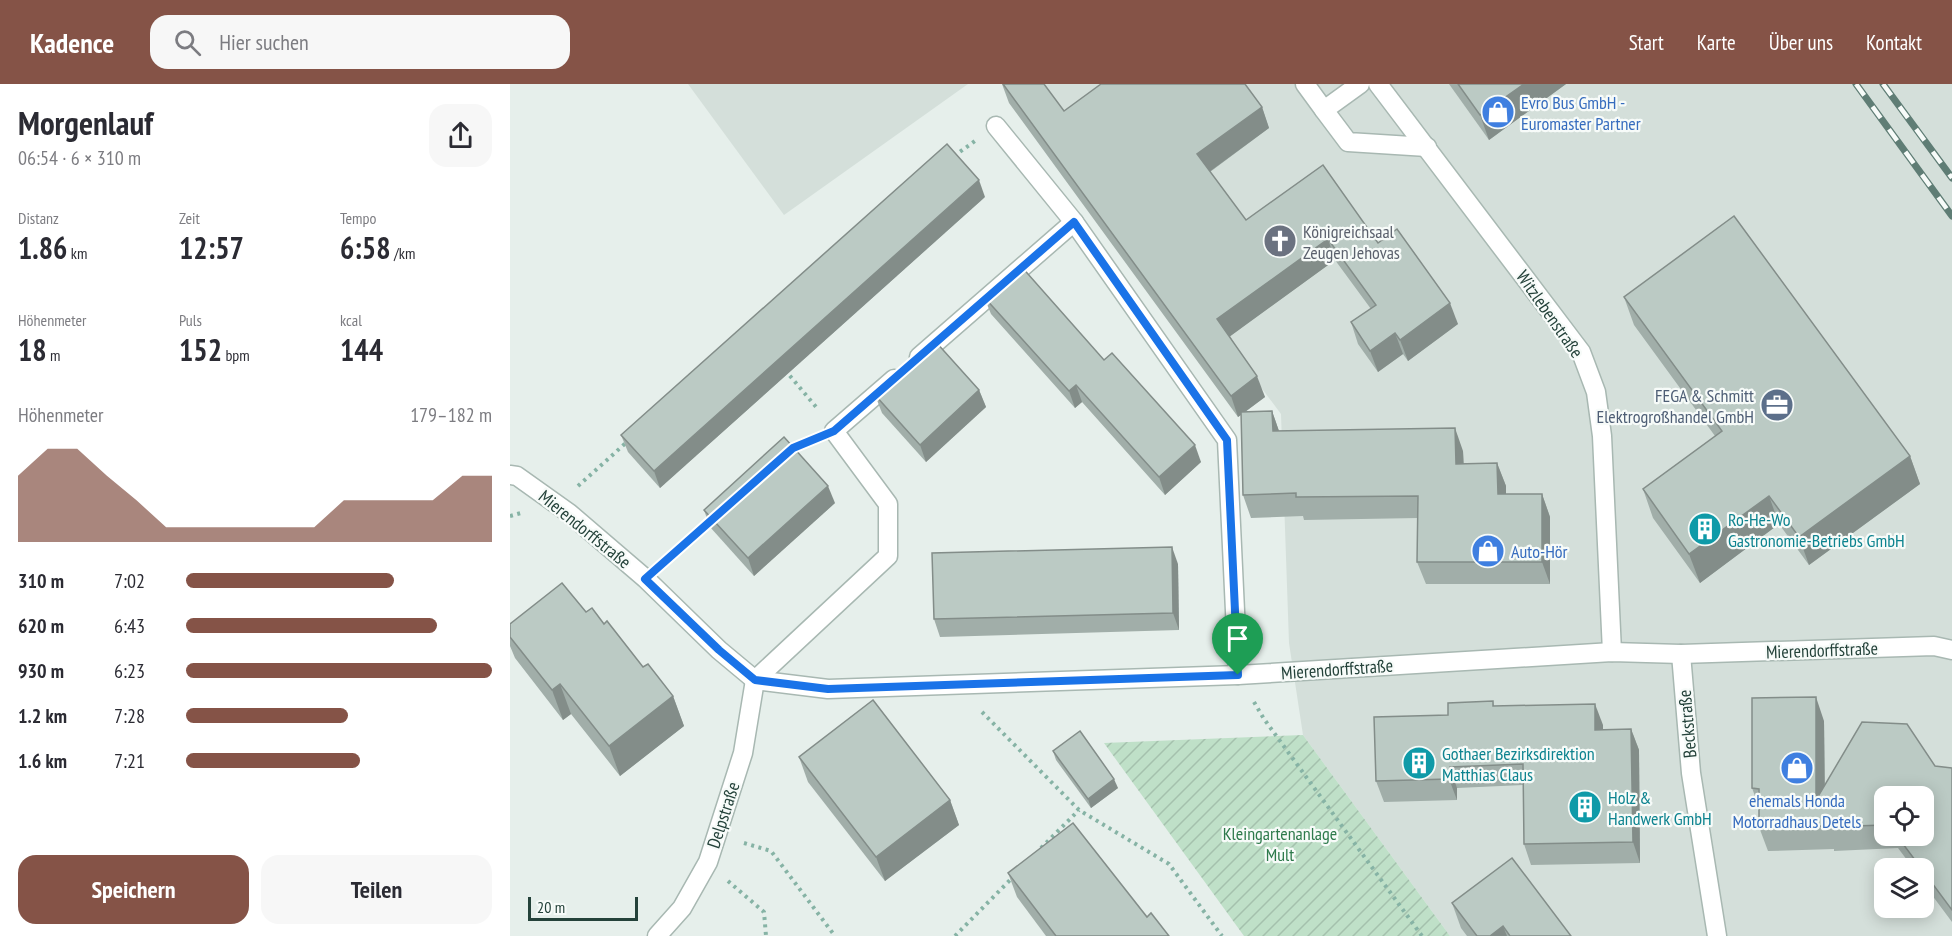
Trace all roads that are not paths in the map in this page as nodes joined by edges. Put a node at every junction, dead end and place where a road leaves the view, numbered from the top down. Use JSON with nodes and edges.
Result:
{"nodes":[{"id":1,"x":1305,"y":84,"type":"edge"},
{"id":2,"x":1360,"y":84,"type":"edge"},
{"id":3,"x":1378,"y":84,"type":"edge"},
{"id":4,"x":1324,"y":110,"type":"junction"},
{"id":5,"x":996,"y":126,"type":"dead end"},
{"id":6,"x":1427,"y":147,"type":"junction"},
{"id":7,"x":1074,"y":222,"type":"junction"},
{"id":8,"x":510,"y":475,"type":"edge"},
{"id":9,"x":1952,"y":650,"type":"edge"},
{"id":10,"x":1612,"y":652,"type":"junction"},
{"id":11,"x":1681,"y":654,"type":"junction"},
{"id":12,"x":1238,"y":675,"type":"junction"},
{"id":13,"x":755,"y":680,"type":"junction"},
{"id":14,"x":657,"y":936,"type":"edge"},
{"id":15,"x":1717,"y":936,"type":"edge"}],
"edges":[{"from":1,"to":4,"type":"street"},
{"from":2,"to":4,"type":"street"},
{"from":3,"to":6,"type":"street","name":"Witzlebenstraße"},
{"from":4,"to":6,"type":"street"},
{"from":5,"to":7,"type":"street"},
{"from":6,"to":10,"type":"street","name":"Witzlebenstraße"},
{"from":7,"to":12,"type":"street"},
{"from":7,"to":13,"type":"street"},
{"from":8,"to":13,"type":"street","name":"Mierendorffstraße"},
{"from":9,"to":11,"type":"street","name":"Mierendorffstraße"},
{"from":10,"to":11,"type":"street","name":"Mierendorffstraße"},
{"from":10,"to":12,"type":"street","name":"Mierendorffstraße"},
{"from":11,"to":15,"type":"street","name":"Beckstraße"},
{"from":12,"to":13,"type":"street","name":"Mierendorffstraße"},
{"from":13,"to":14,"type":"street","name":"Delpstraße"}]}
